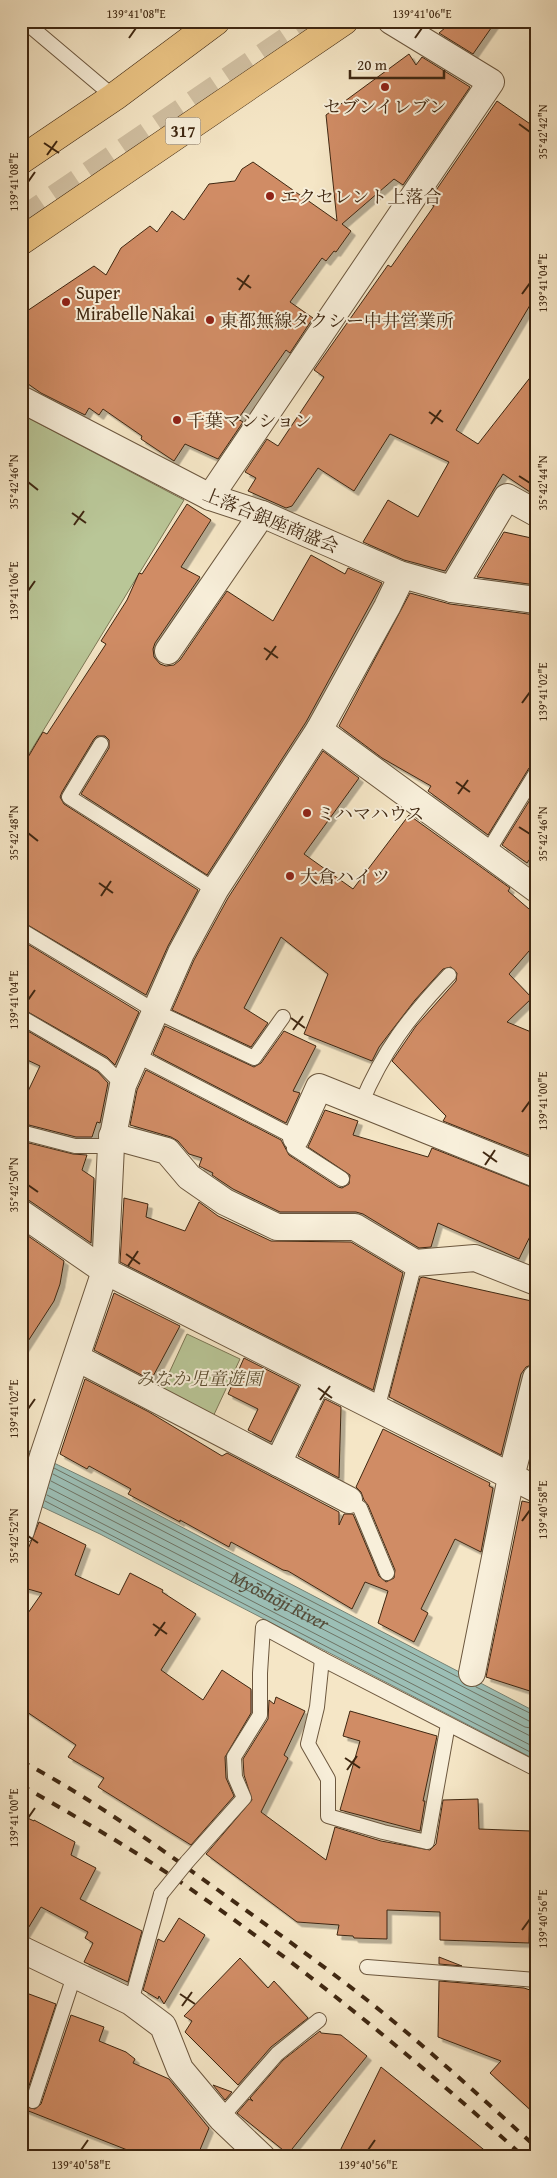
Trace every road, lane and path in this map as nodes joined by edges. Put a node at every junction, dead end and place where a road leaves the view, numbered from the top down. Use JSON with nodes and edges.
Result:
{"nodes":[{"id":1,"x":24,"y":21,"type":"edge"},
{"id":2,"x":216,"y":21,"type":"edge"},
{"id":3,"x":344,"y":21,"type":"edge"},
{"id":4,"x":391,"y":21,"type":"edge"},
{"id":5,"x":114,"y":97,"type":"junction"},
{"id":6,"x":21,"y":160,"type":"edge"},
{"id":7,"x":21,"y":241,"type":"edge"},
{"id":8,"x":21,"y":399,"type":"edge"},
{"id":9,"x":210,"y":497,"type":"junction"},
{"id":10,"x":536,"y":513,"type":"edge"},
{"id":11,"x":262,"y":514,"type":"junction"},
{"id":12,"x":399,"y":574,"type":"junction"},
{"id":13,"x":452,"y":589,"type":"junction"},
{"id":14,"x":536,"y":600,"type":"edge"},
{"id":15,"x":168,"y":651,"type":"dead end"},
{"id":16,"x":319,"y":730,"type":"junction"},
{"id":17,"x":101,"y":744,"type":"dead end"},
{"id":18,"x":536,"y":773,"type":"edge"},
{"id":19,"x":487,"y":853,"type":"junction"},
{"id":20,"x":536,"y":889,"type":"edge"},
{"id":21,"x":215,"y":890,"type":"junction"},
{"id":22,"x":21,"y":930,"type":"edge"},
{"id":23,"x":448,"y":975,"type":"dead end"},
{"id":24,"x":155,"y":1011,"type":"junction"},
{"id":25,"x":283,"y":1016,"type":"dead end"},
{"id":26,"x":21,"y":1017,"type":"edge"},
{"id":27,"x":136,"y":1055,"type":"junction"},
{"id":28,"x":123,"y":1085,"type":"junction"},
{"id":29,"x":361,"y":1104,"type":"junction"},
{"id":30,"x":21,"y":1132,"type":"edge"},
{"id":31,"x":296,"y":1138,"type":"junction"},
{"id":32,"x":112,"y":1141,"type":"junction"},
{"id":33,"x":536,"y":1174,"type":"edge"},
{"id":34,"x":342,"y":1179,"type":"dead end"},
{"id":35,"x":21,"y":1212,"type":"edge"},
{"id":36,"x":415,"y":1263,"type":"junction"},
{"id":37,"x":105,"y":1271,"type":"junction"},
{"id":38,"x":536,"y":1282,"type":"edge"},
{"id":39,"x":77,"y":1358,"type":"junction"},
{"id":40,"x":536,"y":1378,"type":"edge"},
{"id":41,"x":318,"y":1380,"type":"junction"},
{"id":42,"x":377,"y":1410,"type":"junction"},
{"id":43,"x":278,"y":1463,"type":"junction"},
{"id":44,"x":511,"y":1478,"type":"junction"},
{"id":45,"x":536,"y":1489,"type":"edge"},
{"id":46,"x":349,"y":1500,"type":"joint"},
{"id":47,"x":21,"y":1531,"type":"edge"},
{"id":48,"x":387,"y":1573,"type":"dead end"},
{"id":49,"x":322,"y":1658,"type":"junction"},
{"id":50,"x":472,"y":1673,"type":"dead end"},
{"id":51,"x":448,"y":1724,"type":"junction"},
{"id":52,"x":536,"y":1769,"type":"edge"},
{"id":53,"x":21,"y":1949,"type":"edge"},
{"id":54,"x":368,"y":1967,"type":"dead end"},
{"id":55,"x":74,"y":1976,"type":"junction"},
{"id":56,"x":536,"y":1980,"type":"edge"},
{"id":57,"x":131,"y":2002,"type":"junction"},
{"id":58,"x":320,"y":2020,"type":"dead end"},
{"id":59,"x":32,"y":2102,"type":"dead end"},
{"id":60,"x":221,"y":2118,"type":"junction"},
{"id":61,"x":262,"y":2157,"type":"edge"}],
"edges":[{"from":1,"to":5,"type":"lane"},
{"from":2,"to":5,"type":"main road"},
{"from":3,"to":7,"type":"main road","number":"317"},
{"from":4,"to":9,"type":"street"},
{"from":5,"to":6,"type":"main road"},
{"from":8,"to":9,"type":"street","name":"上落合銀座商盛会"},
{"from":9,"to":11,"type":"street","name":"上落合銀座商盛会"},
{"from":10,"to":13,"type":"street"},
{"from":11,"to":12,"type":"street","name":"上落合銀座商盛会"},
{"from":11,"to":15,"type":"street"},
{"from":12,"to":13,"type":"street","name":"上落合銀座商盛会"},
{"from":12,"to":16,"type":"street"},
{"from":13,"to":14,"type":"street","name":"上落合銀座商盛会"},
{"from":16,"to":19,"type":"street"},
{"from":16,"to":21,"type":"street"},
{"from":17,"to":21,"type":"lane"},
{"from":18,"to":19,"type":"lane"},
{"from":19,"to":20,"type":"street"},
{"from":21,"to":24,"type":"street"},
{"from":22,"to":24,"type":"lane"},
{"from":23,"to":29,"type":"lane"},
{"from":24,"to":25,"type":"lane"},
{"from":24,"to":27,"type":"street"},
{"from":26,"to":28,"type":"lane"},
{"from":27,"to":28,"type":"street"},
{"from":27,"to":31,"type":"lane"},
{"from":28,"to":32,"type":"street"},
{"from":29,"to":31,"type":"street"},
{"from":29,"to":33,"type":"street"},
{"from":30,"to":32,"type":"lane"},
{"from":31,"to":34,"type":"lane"},
{"from":32,"to":36,"type":"street"},
{"from":32,"to":37,"type":"street"},
{"from":35,"to":37,"type":"street"},
{"from":36,"to":38,"type":"street"},
{"from":36,"to":42,"type":"lane"},
{"from":37,"to":39,"type":"street"},
{"from":37,"to":41,"type":"street"},
{"from":39,"to":43,"type":"street"},
{"from":39,"to":47,"type":"street"},
{"from":40,"to":44,"type":"street"},
{"from":41,"to":42,"type":"street"},
{"from":41,"to":43,"type":"street"},
{"from":42,"to":44,"type":"street"},
{"from":43,"to":46,"type":"street"},
{"from":44,"to":45,"type":"street"},
{"from":44,"to":50,"type":"street"},
{"from":46,"to":48,"type":"lane"},
{"from":49,"to":51,"type":"lane"},
{"from":49,"to":51,"type":"lane"},
{"from":49,"to":57,"type":"lane","bridge":true},
{"from":51,"to":52,"type":"lane"},
{"from":53,"to":55,"type":"street"},
{"from":54,"to":56,"type":"lane"},
{"from":55,"to":57,"type":"street"},
{"from":55,"to":59,"type":"lane"},
{"from":57,"to":60,"type":"street"},
{"from":58,"to":60,"type":"lane"},
{"from":60,"to":61,"type":"street"}]}
